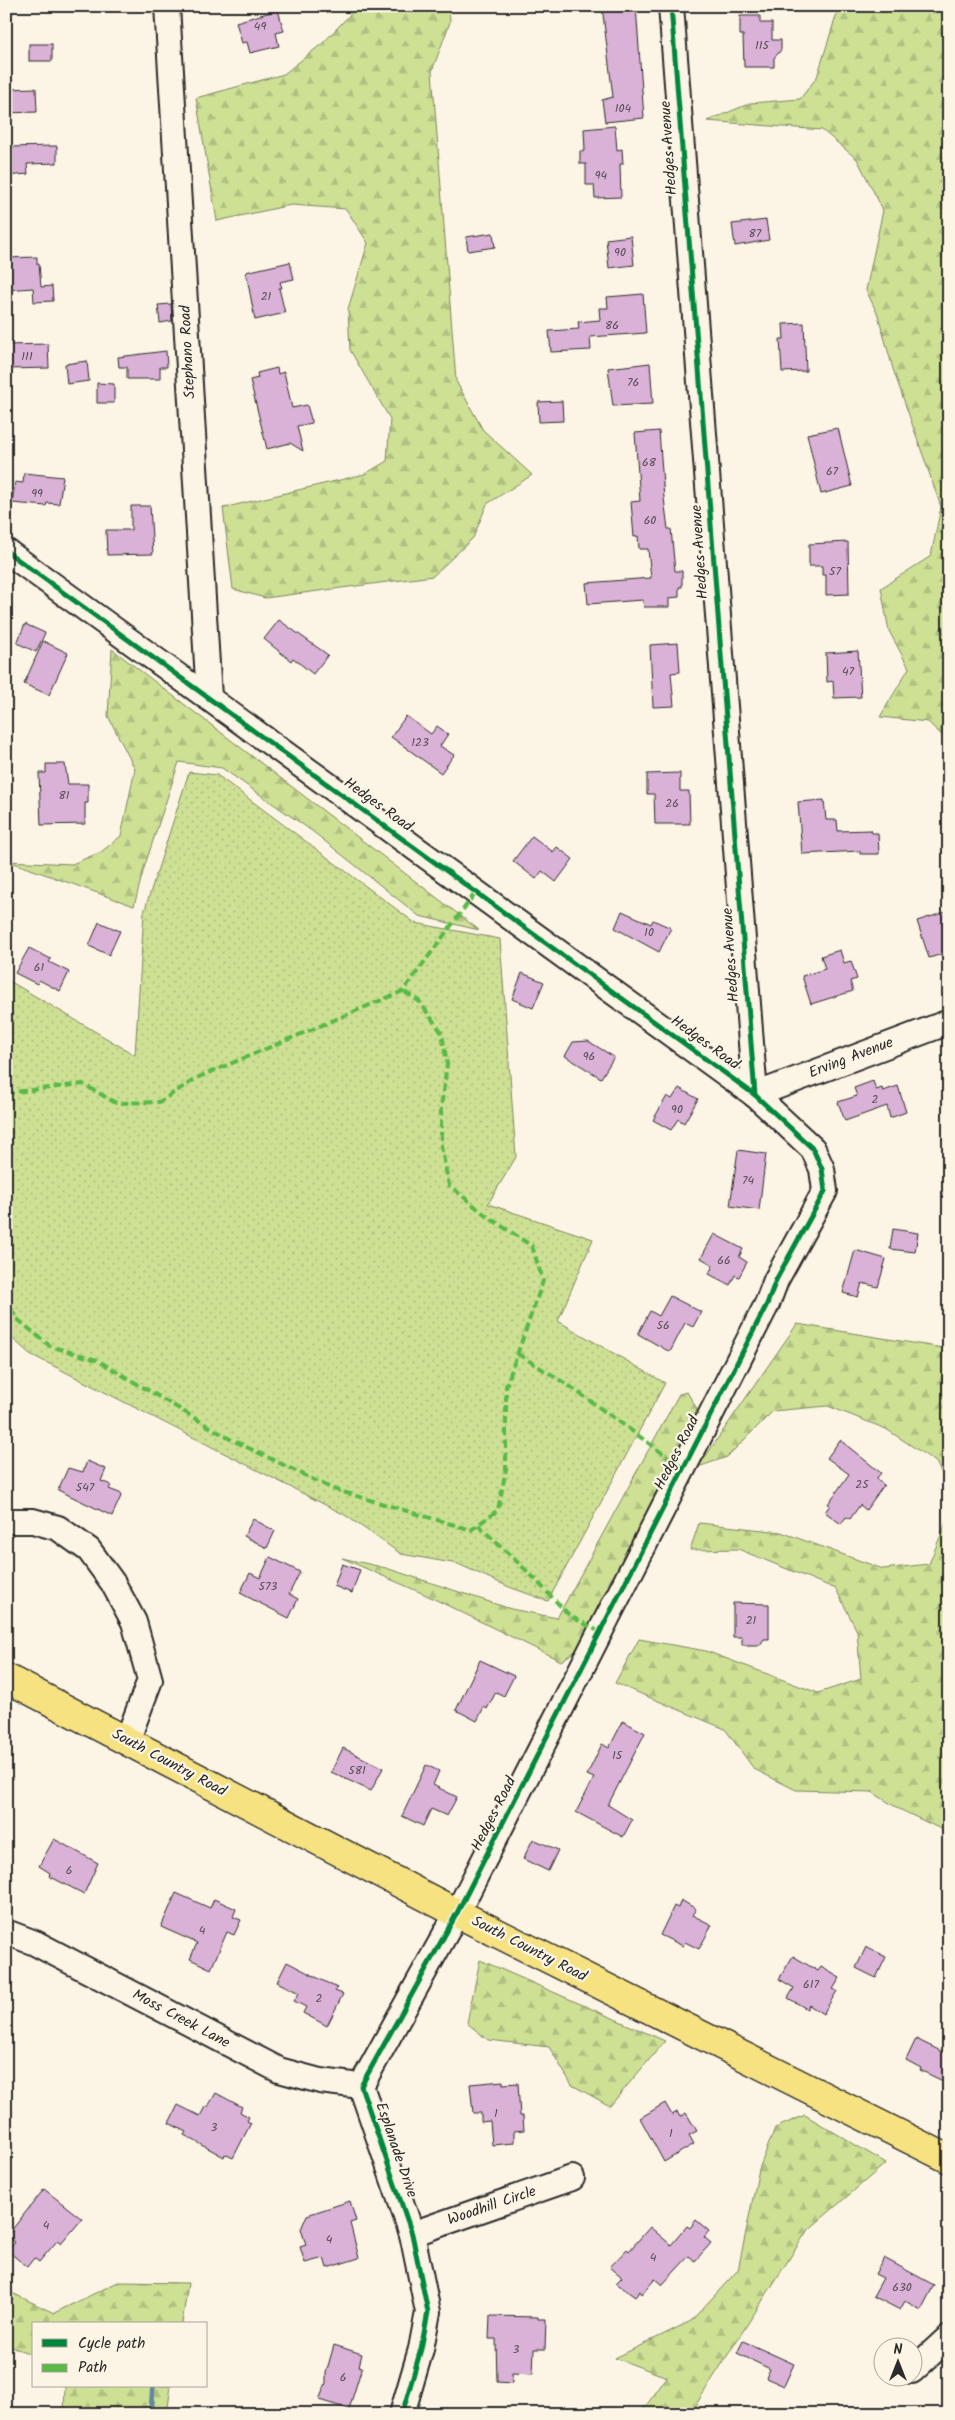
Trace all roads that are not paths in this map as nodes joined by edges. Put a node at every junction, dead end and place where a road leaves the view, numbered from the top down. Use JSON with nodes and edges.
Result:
{"nodes":[{"id":1,"x":167,"y":6,"type":"edge"},
{"id":2,"x":671,"y":6,"type":"edge"},
{"id":3,"x":6,"y":551,"type":"edge"},
{"id":4,"x":209,"y":697,"type":"junction"},
{"id":5,"x":949,"y":1022,"type":"edge"},
{"id":6,"x":755,"y":1095,"type":"junction"},
{"id":7,"x":6,"y":1521,"type":"edge"},
{"id":8,"x":6,"y":1678,"type":"edge"},
{"id":9,"x":127,"y":1741,"type":"junction"},
{"id":10,"x":457,"y":1913,"type":"junction"},
{"id":11,"x":6,"y":1932,"type":"edge"},
{"id":12,"x":361,"y":2086,"type":"junction"},
{"id":13,"x":949,"y":2159,"type":"edge"},
{"id":14,"x":572,"y":2178,"type":"dead end"},
{"id":15,"x":412,"y":2234,"type":"junction"},
{"id":16,"x":949,"y":2337,"type":"edge"},
{"id":17,"x":922,"y":2363,"type":"edge"},
{"id":18,"x":402,"y":2414,"type":"edge"}],
"edges":[{"from":1,"to":4,"type":"street","name":"Stephano Road"},
{"from":2,"to":6,"type":"street","name":"Hedges Avenue"},
{"from":3,"to":4,"type":"street","name":"Hedges Road"},
{"from":4,"to":6,"type":"street","name":"Hedges Road"},
{"from":5,"to":6,"type":"street","name":"Erving Avenue"},
{"from":6,"to":10,"type":"street","name":"Hedges Road"},
{"from":7,"to":9,"type":"street"},
{"from":8,"to":9,"type":"main road","name":"South Country Road"},
{"from":9,"to":10,"type":"main road","name":"South Country Road"},
{"from":10,"to":12,"type":"street","name":"Esplanade Drive"},
{"from":10,"to":13,"type":"main road","name":"South Country Road"},
{"from":11,"to":12,"type":"street","name":"Moss Creek Lane"},
{"from":12,"to":15,"type":"street","name":"Esplanade Drive"},
{"from":14,"to":15,"type":"street","name":"Woodhill Circle"},
{"from":15,"to":18,"type":"street","name":"Esplanade Drive"},
{"from":16,"to":17,"type":"street"}]}
